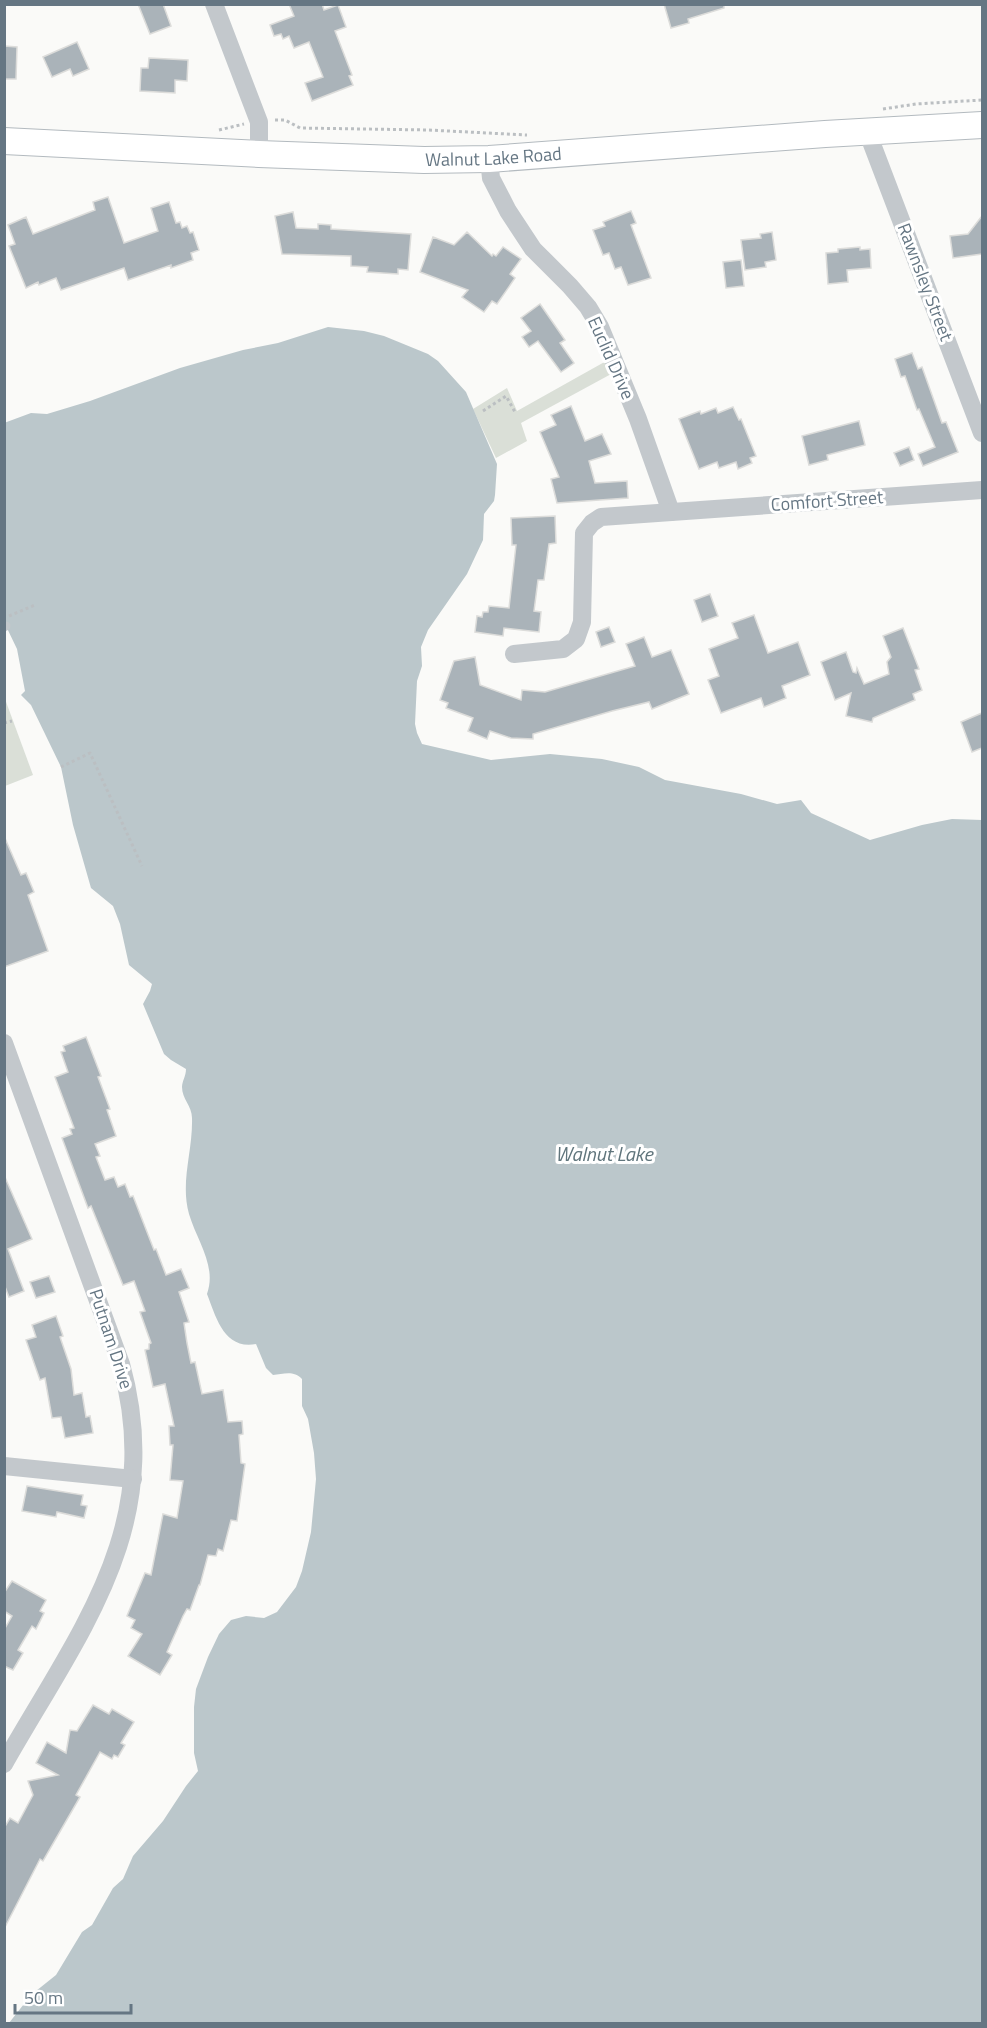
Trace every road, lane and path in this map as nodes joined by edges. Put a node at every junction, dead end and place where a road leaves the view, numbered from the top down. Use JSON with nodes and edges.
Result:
{"nodes":[{"id":1,"x":214,"y":4,"type":"edge"},
{"id":2,"x":982,"y":100,"type":"edge"},
{"id":3,"x":882,"y":109,"type":"dead end"},
{"id":4,"x":259,"y":122,"type":"junction"},
{"id":5,"x":982,"y":125,"type":"edge"},
{"id":6,"x":867,"y":131,"type":"junction"},
{"id":7,"x":213,"y":132,"type":"dead end"},
{"id":8,"x":532,"y":135,"type":"dead end"},
{"id":9,"x":4,"y":141,"type":"edge"},
{"id":10,"x":259,"y":154,"type":"junction"},
{"id":11,"x":489,"y":159,"type":"junction"},
{"id":12,"x":483,"y":411,"type":"dead end"},
{"id":13,"x":515,"y":412,"type":"dead end"},
{"id":14,"x":982,"y":433,"type":"edge"},
{"id":15,"x":982,"y":490,"type":"edge"},
{"id":16,"x":671,"y":512,"type":"junction"},
{"id":17,"x":35,"y":604,"type":"dead end"},
{"id":18,"x":5,"y":624,"type":"edge"},
{"id":19,"x":514,"y":654,"type":"dead end"},
{"id":20,"x":12,"y":720,"type":"dead end"},
{"id":21,"x":4,"y":723,"type":"edge"},
{"id":22,"x":62,"y":767,"type":"dead end"},
{"id":23,"x":142,"y":866,"type":"dead end"},
{"id":24,"x":4,"y":1043,"type":"edge"},
{"id":25,"x":4,"y":1466,"type":"edge"},
{"id":26,"x":133,"y":1479,"type":"junction"},
{"id":27,"x":4,"y":1764,"type":"edge"}],
"edges":[{"from":1,"to":4,"type":"street"},
{"from":2,"to":3,"type":"path"},
{"from":4,"to":7,"type":"path"},
{"from":4,"to":8,"type":"path"},
{"from":4,"to":10,"type":"street"},
{"from":5,"to":6,"type":"street","name":"Walnut Lake Road"},
{"from":6,"to":11,"type":"street","name":"Walnut Lake Road"},
{"from":6,"to":14,"type":"street","name":"Rawnsley Street"},
{"from":9,"to":10,"type":"street","name":"Walnut Lake Road"},
{"from":10,"to":11,"type":"street","name":"Walnut Lake Road"},
{"from":11,"to":16,"type":"street","name":"Euclid Drive"},
{"from":12,"to":13,"type":"path"},
{"from":15,"to":16,"type":"street","name":"Comfort Street"},
{"from":16,"to":19,"type":"street","name":"Comfort Street"},
{"from":17,"to":18,"type":"path"},
{"from":20,"to":21,"type":"path"},
{"from":22,"to":23,"type":"path"},
{"from":24,"to":26,"type":"street","name":"Putnam Drive"},
{"from":25,"to":26,"type":"street"},
{"from":26,"to":27,"type":"street","name":"Putnam Drive"}]}
